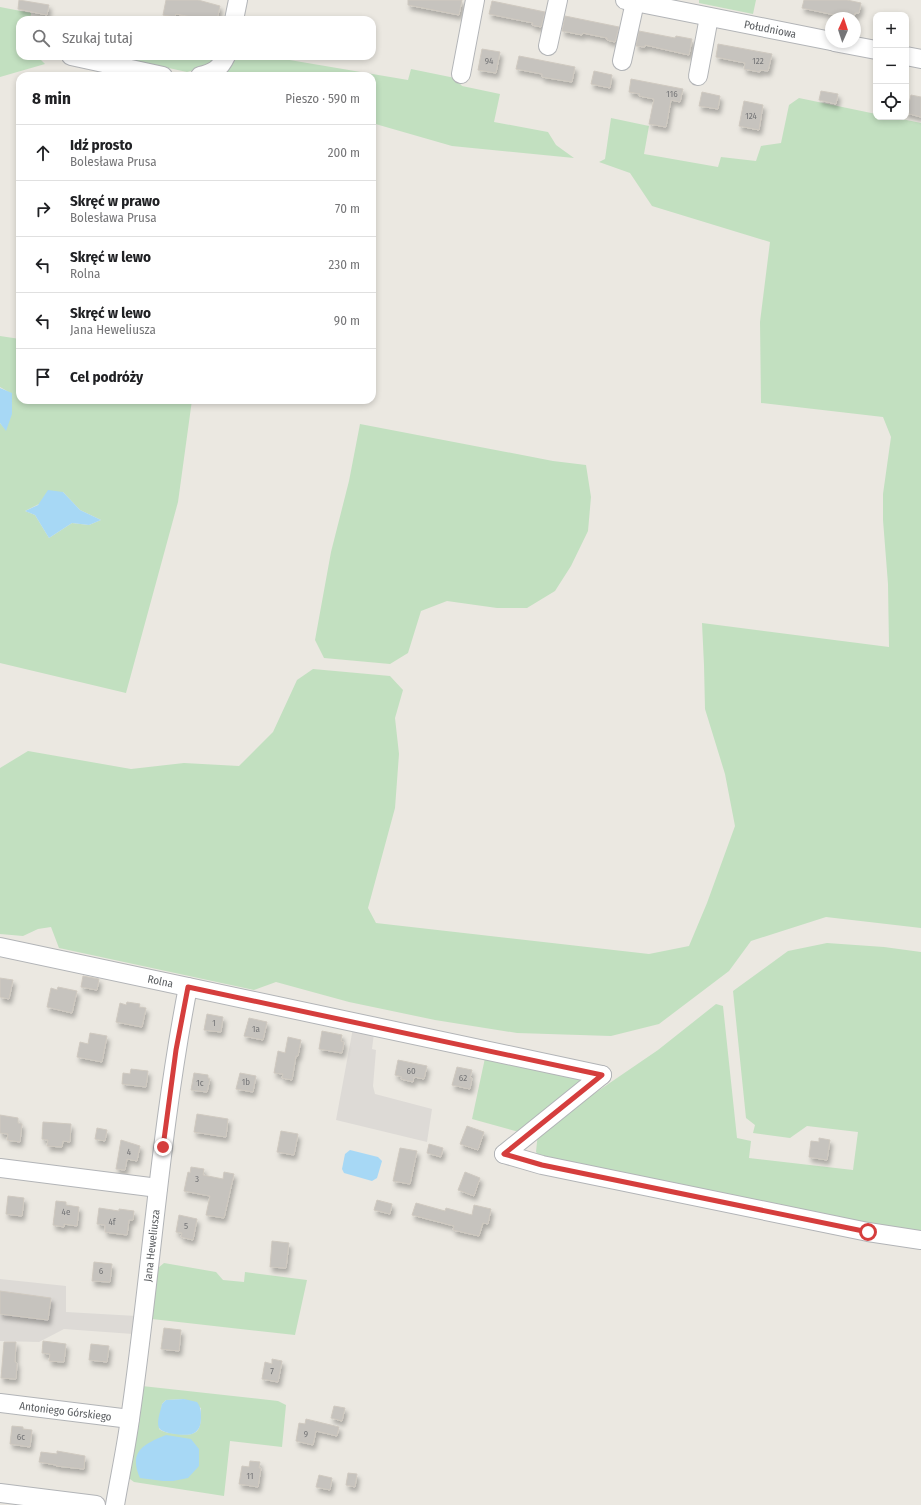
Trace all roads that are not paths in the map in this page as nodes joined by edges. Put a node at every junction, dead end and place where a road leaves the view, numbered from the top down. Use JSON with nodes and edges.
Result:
{"nodes":[{"id":1,"x":238,"y":0,"type":"edge"},
{"id":2,"x":475,"y":0,"type":"edge"},
{"id":3,"x":558,"y":0,"type":"edge"},
{"id":4,"x":630,"y":1,"type":"edge"},
{"id":5,"x":689,"y":7,"type":"edge"},
{"id":6,"x":235,"y":16,"type":"edge"},
{"id":7,"x":709,"y":17,"type":"junction"},
{"id":8,"x":825,"y":41,"type":"edge"},
{"id":9,"x":548,"y":46,"type":"dead end"},
{"id":10,"x":861,"y":47,"type":"edge"},
{"id":11,"x":873,"y":49,"type":"edge"},
{"id":12,"x":909,"y":57,"type":"edge"},
{"id":13,"x":921,"y":59,"type":"edge"},
{"id":14,"x":89,"y":60,"type":"edge"},
{"id":15,"x":224,"y":60,"type":"edge"},
{"id":16,"x":622,"y":61,"type":"dead end"},
{"id":17,"x":145,"y":72,"type":"edge"},
{"id":18,"x":212,"y":72,"type":"edge"},
{"id":19,"x":461,"y":74,"type":"dead end"},
{"id":20,"x":698,"y":76,"type":"dead end"},
{"id":21,"x":0,"y":947,"type":"edge"},
{"id":22,"x":188,"y":987,"type":"junction"},
{"id":23,"x":0,"y":1168,"type":"edge"},
{"id":24,"x":158,"y":1188,"type":"junction"},
{"id":25,"x":921,"y":1240,"type":"edge"},
{"id":26,"x":0,"y":1403,"type":"edge"},
{"id":27,"x":130,"y":1419,"type":"junction"},
{"id":28,"x":0,"y":1493,"type":"edge"},
{"id":29,"x":96,"y":1505,"type":"edge"},
{"id":30,"x":115,"y":1505,"type":"edge"}],
"edges":[{"from":1,"to":6,"type":"street"},
{"from":2,"to":19,"type":"street"},
{"from":3,"to":9,"type":"street"},
{"from":4,"to":5,"type":"street","name":"Południowa"},
{"from":4,"to":16,"type":"street","name":"Południowa"},
{"from":5,"to":7,"type":"street","name":"Południowa"},
{"from":7,"to":8,"type":"street","name":"Południowa"},
{"from":7,"to":20,"type":"street"},
{"from":10,"to":11,"type":"street","name":"Południowa"},
{"from":12,"to":13,"type":"street"},
{"from":14,"to":17,"type":"street"},
{"from":15,"to":18,"type":"street"},
{"from":21,"to":22,"type":"street","name":"Rolna"},
{"from":22,"to":24,"type":"street","name":"Jana Heweliusza"},
{"from":22,"to":25,"type":"street","name":"Rolna"},
{"from":23,"to":24,"type":"street"},
{"from":24,"to":27,"type":"street","name":"Jana Heweliusza"},
{"from":26,"to":27,"type":"street","name":"Antoniego Górskiego"},
{"from":27,"to":30,"type":"street","name":"Jana Heweliusza"},
{"from":28,"to":29,"type":"street"}]}
